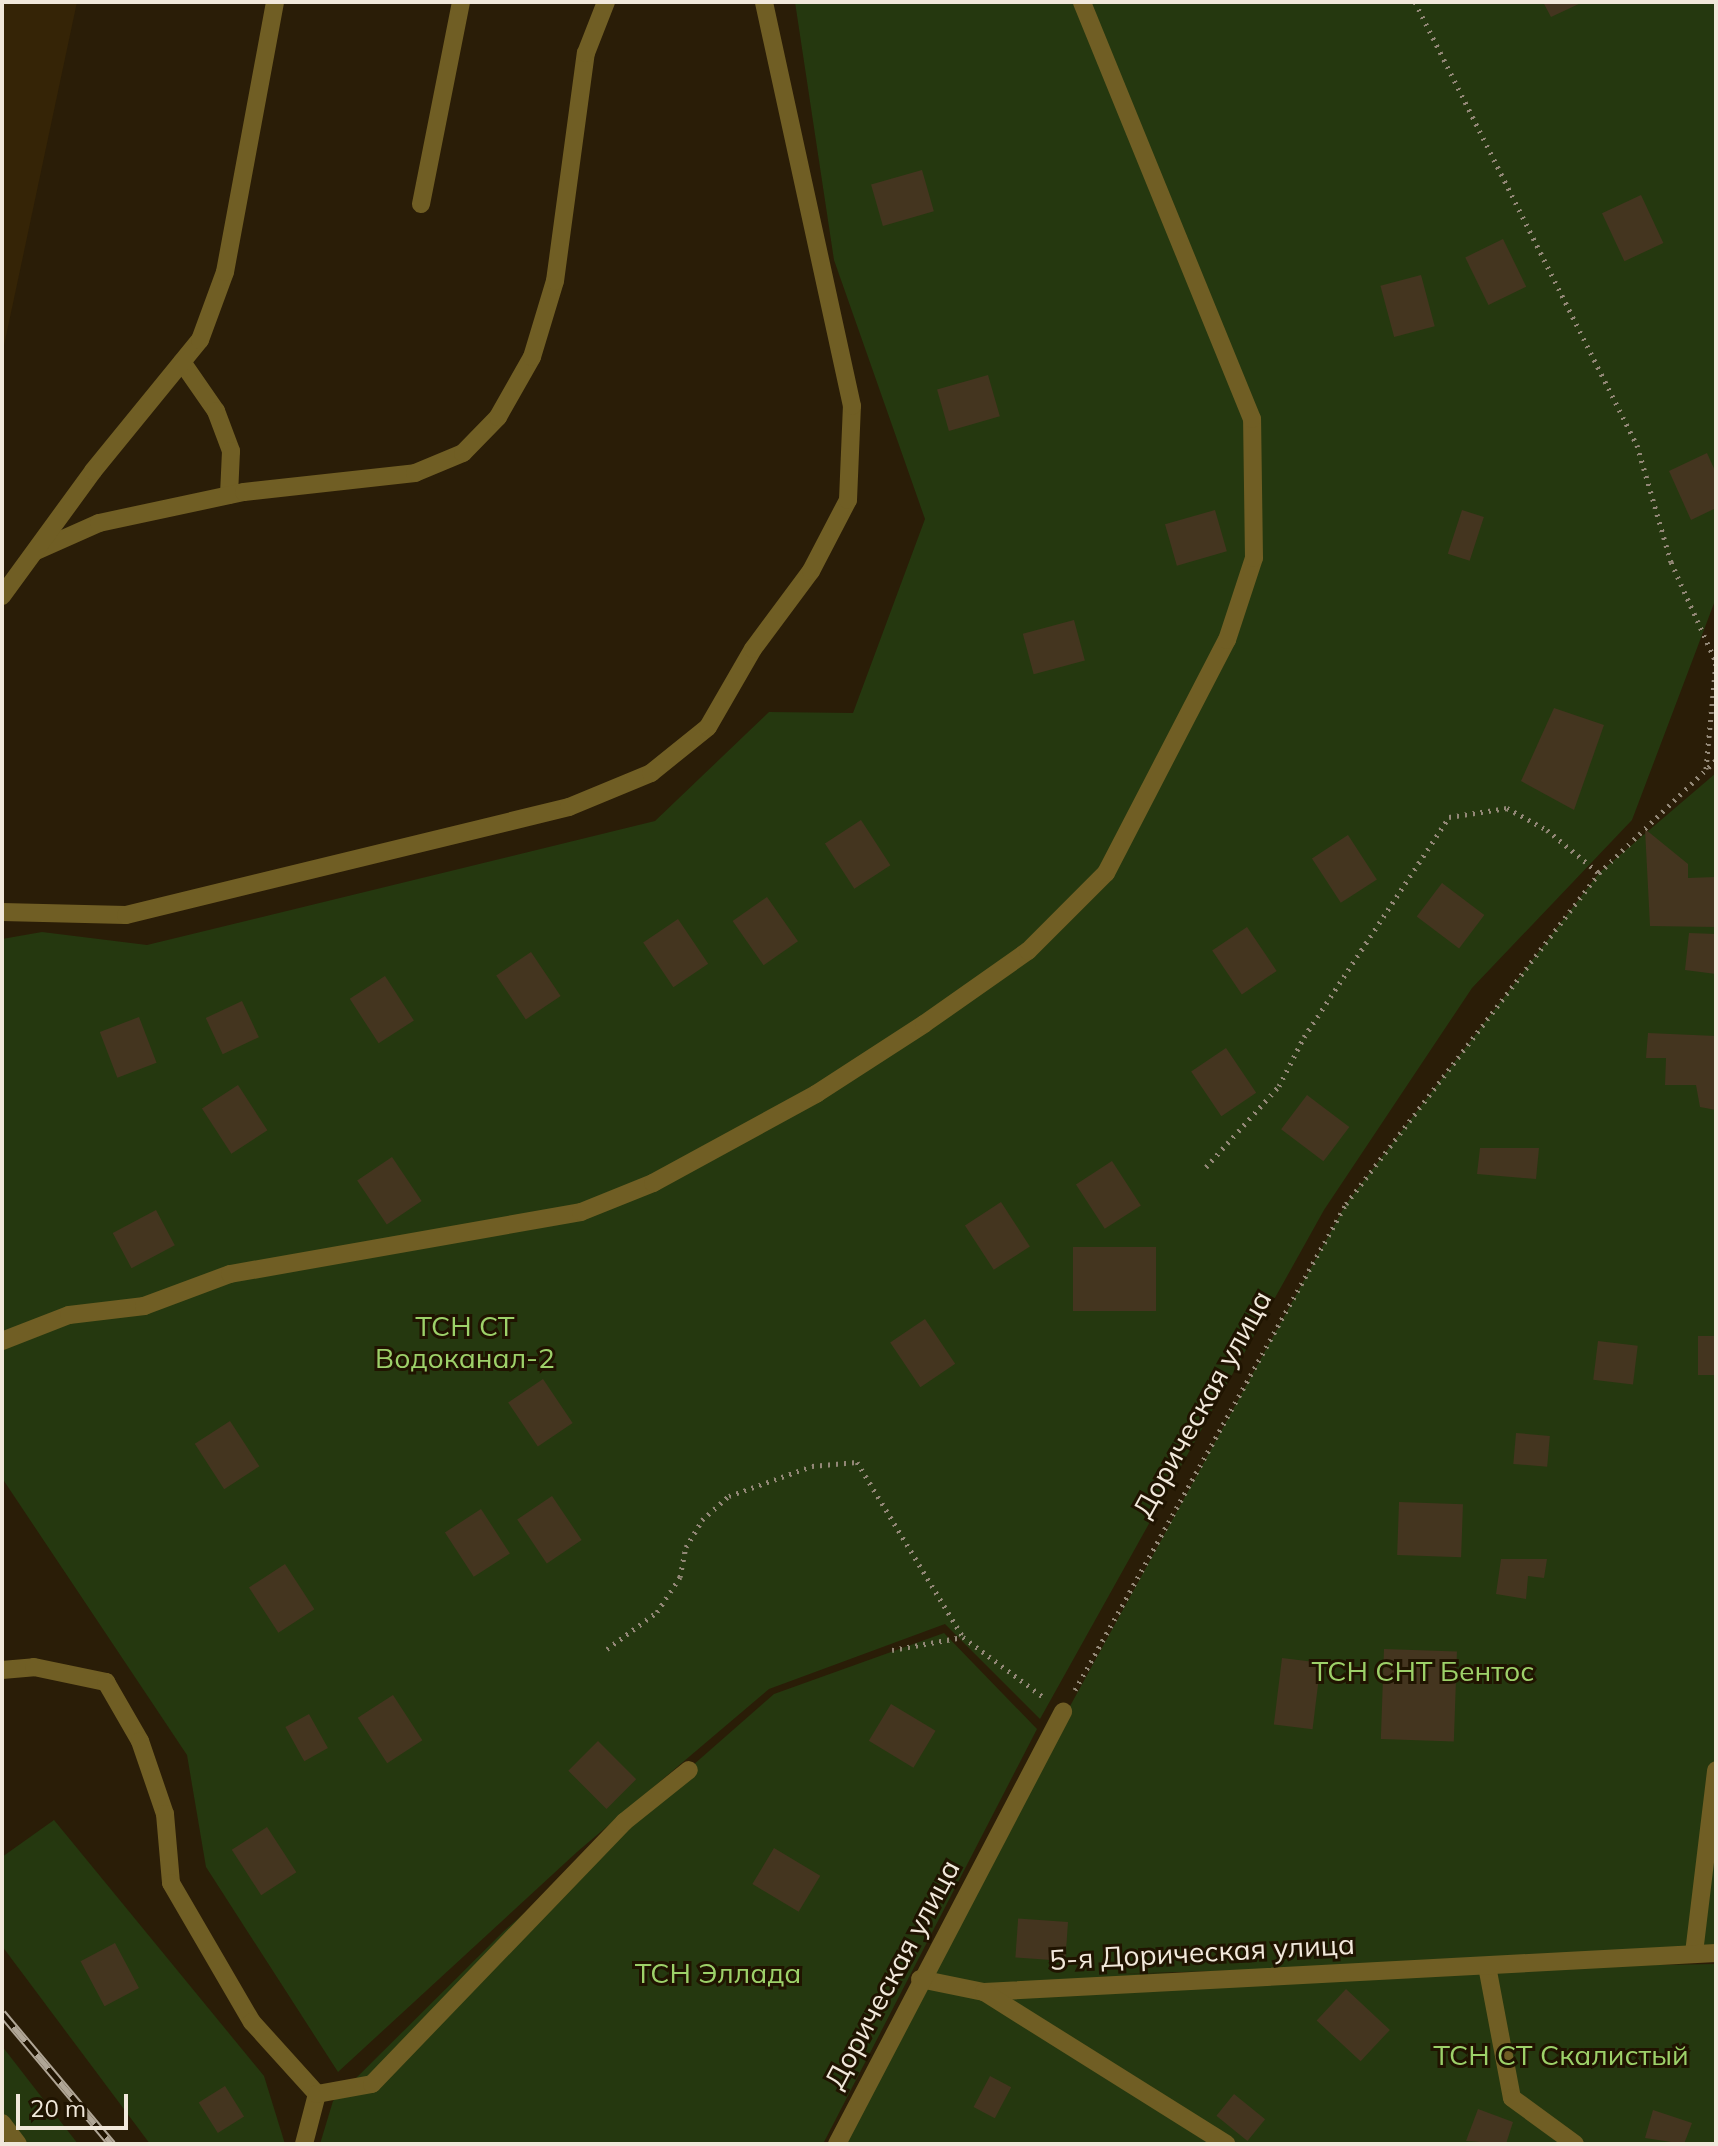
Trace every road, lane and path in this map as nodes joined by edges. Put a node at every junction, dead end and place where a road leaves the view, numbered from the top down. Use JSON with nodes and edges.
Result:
{"nodes":[{"id":1,"x":275,"y":2,"type":"edge"},
{"id":2,"x":461,"y":2,"type":"edge"},
{"id":3,"x":606,"y":2,"type":"edge"},
{"id":4,"x":764,"y":2,"type":"edge"},
{"id":5,"x":1082,"y":2,"type":"edge"},
{"id":6,"x":1415,"y":2,"type":"edge"},
{"id":7,"x":421,"y":204,"type":"dead end"},
{"id":8,"x":182,"y":362,"type":"junction"},
{"id":9,"x":229,"y":495,"type":"junction"},
{"id":10,"x":36,"y":551,"type":"junction"},
{"id":11,"x":2,"y":596,"type":"edge"},
{"id":12,"x":1716,"y":661,"type":"edge"},
{"id":13,"x":1716,"y":760,"type":"edge"},
{"id":14,"x":1706,"y":769,"type":"junction"},
{"id":15,"x":1599,"y":873,"type":"junction"},
{"id":16,"x":2,"y":912,"type":"edge"},
{"id":17,"x":1206,"y":1167,"type":"dead end"},
{"id":18,"x":2,"y":1341,"type":"edge"},
{"id":19,"x":963,"y":1637,"type":"junction"},
{"id":20,"x":607,"y":1649,"type":"dead end"},
{"id":21,"x":892,"y":1650,"type":"dead end"},
{"id":22,"x":2,"y":1670,"type":"edge"},
{"id":23,"x":1063,"y":1711,"type":"junction"},
{"id":24,"x":689,"y":1770,"type":"dead end"},
{"id":25,"x":1716,"y":1770,"type":"edge"},
{"id":26,"x":1694,"y":1953,"type":"junction"},
{"id":27,"x":1716,"y":1953,"type":"edge"},
{"id":28,"x":1487,"y":1966,"type":"junction"},
{"id":29,"x":920,"y":1979,"type":"junction"},
{"id":30,"x":984,"y":1992,"type":"junction"},
{"id":31,"x":317,"y":2094,"type":"junction"},
{"id":32,"x":2,"y":2123,"type":"edge"},
{"id":33,"x":18,"y":2144,"type":"edge"},
{"id":34,"x":304,"y":2144,"type":"edge"},
{"id":35,"x":837,"y":2144,"type":"edge"},
{"id":36,"x":1226,"y":2144,"type":"edge"},
{"id":37,"x":1575,"y":2144,"type":"edge"}],
"edges":[{"from":1,"to":8,"type":"lane"},
{"from":2,"to":7,"type":"lane"},
{"from":3,"to":9,"type":"lane"},
{"from":4,"to":16,"type":"lane"},
{"from":5,"to":18,"type":"lane"},
{"from":6,"to":12,"type":"path"},
{"from":8,"to":9,"type":"lane"},
{"from":8,"to":10,"type":"lane"},
{"from":9,"to":10,"type":"lane"},
{"from":10,"to":11,"type":"lane"},
{"from":12,"to":14,"type":"path"},
{"from":13,"to":14,"type":"path","name":"Дорическая улица"},
{"from":14,"to":15,"type":"path","name":"Дорическая улица"},
{"from":15,"to":17,"type":"path"},
{"from":15,"to":23,"type":"path","name":"Дорическая улица"},
{"from":19,"to":20,"type":"path"},
{"from":19,"to":21,"type":"path"},
{"from":19,"to":23,"type":"path"},
{"from":22,"to":31,"type":"lane"},
{"from":23,"to":29,"type":"lane","name":"Дорическая улица"},
{"from":24,"to":31,"type":"lane"},
{"from":25,"to":26,"type":"lane"},
{"from":26,"to":27,"type":"lane","name":"5-я Дорическая улица"},
{"from":26,"to":28,"type":"lane","name":"5-я Дорическая улица"},
{"from":28,"to":30,"type":"lane","name":"5-я Дорическая улица"},
{"from":28,"to":37,"type":"lane"},
{"from":29,"to":30,"type":"lane","name":"5-я Дорическая улица"},
{"from":29,"to":35,"type":"lane","name":"Дорическая улица"},
{"from":30,"to":36,"type":"lane"},
{"from":31,"to":34,"type":"lane"},
{"from":32,"to":33,"type":"lane"}]}
